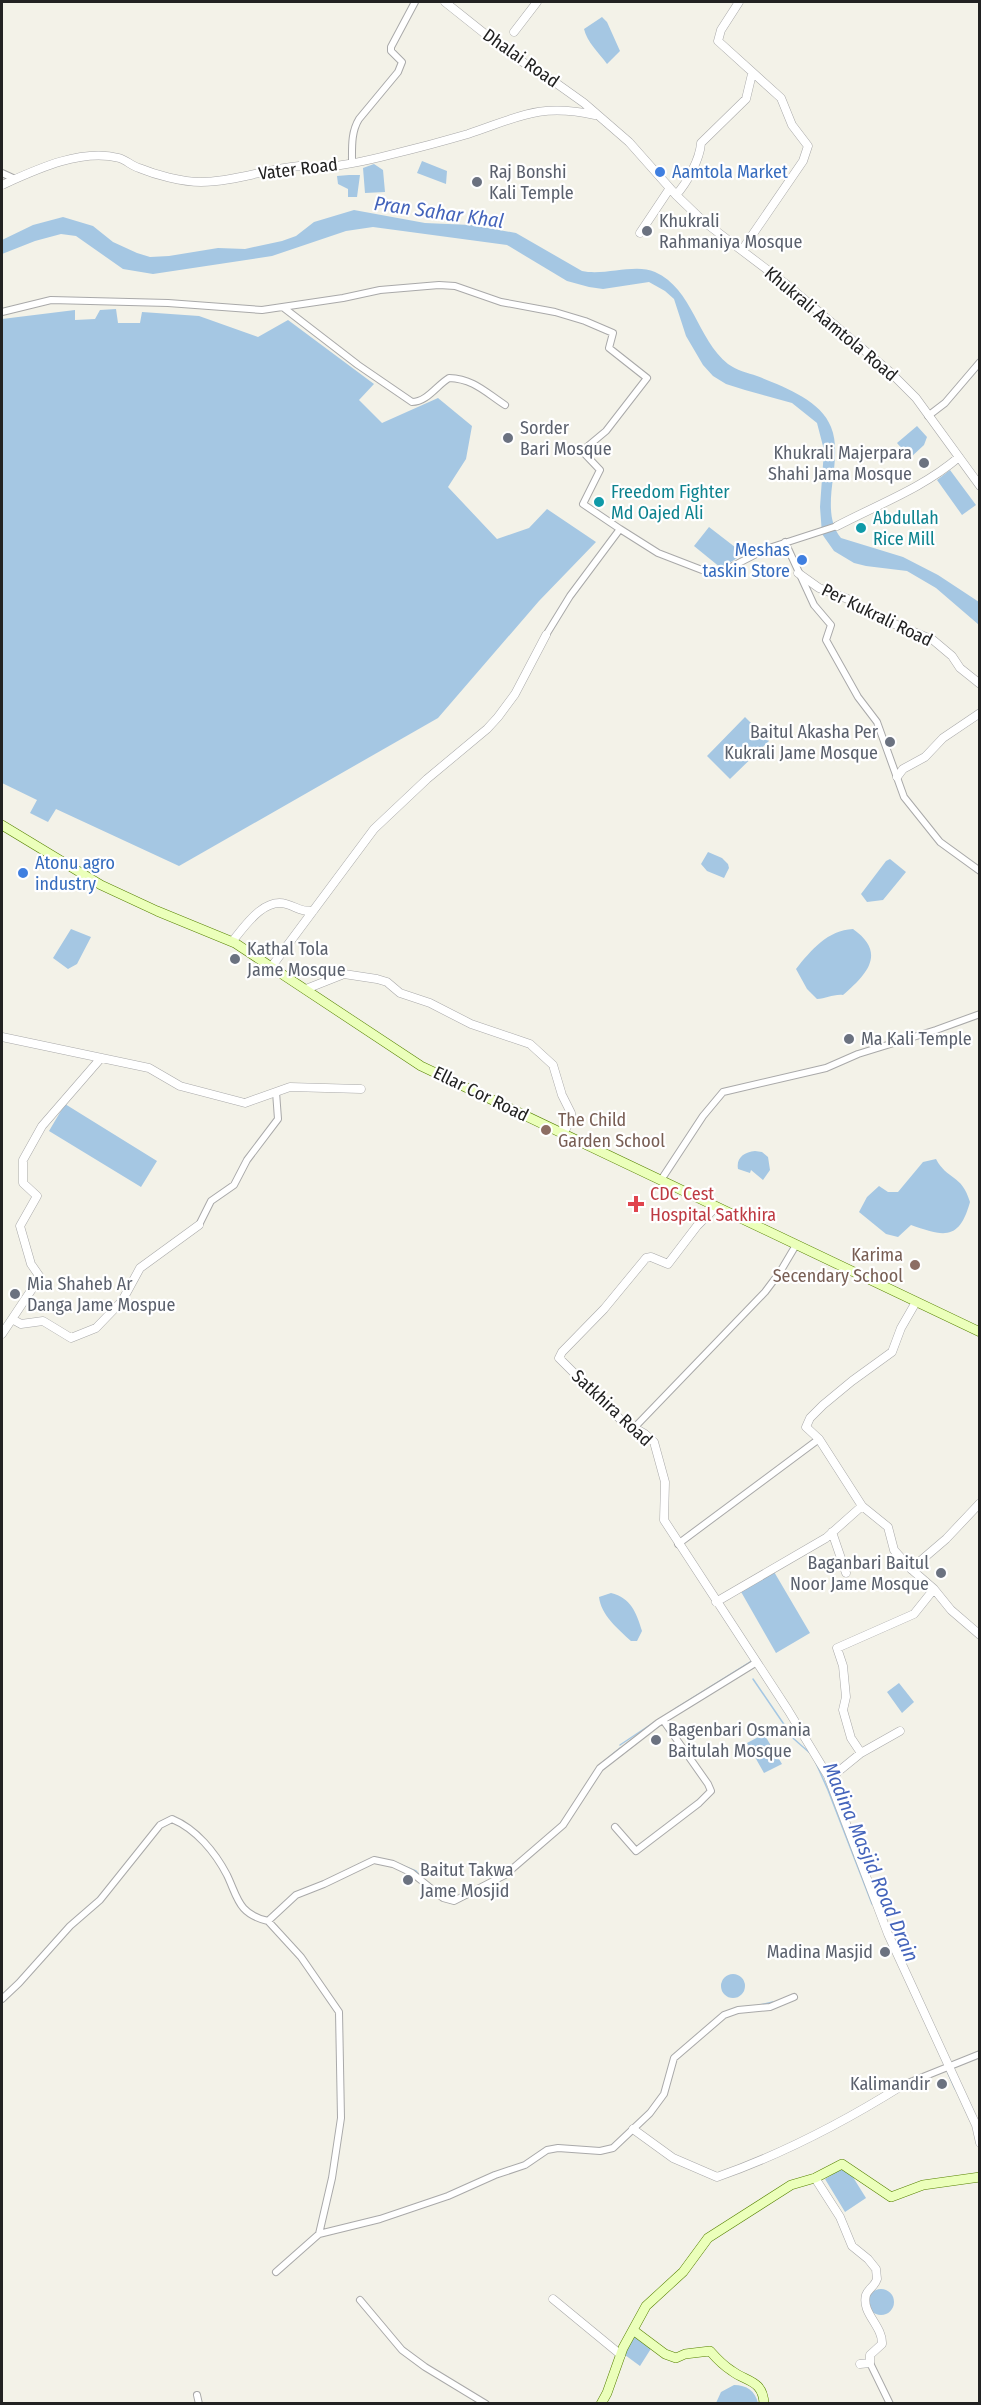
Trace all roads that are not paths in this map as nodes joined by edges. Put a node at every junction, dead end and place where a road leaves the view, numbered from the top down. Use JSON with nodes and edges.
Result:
{"nodes":[{"id":1,"x":415,"y":2,"type":"edge"},
{"id":2,"x":445,"y":2,"type":"edge"},
{"id":3,"x":537,"y":2,"type":"edge"},
{"id":4,"x":739,"y":2,"type":"edge"},
{"id":5,"x":514,"y":32,"type":"dead end"},
{"id":6,"x":752,"y":74,"type":"junction"},
{"id":7,"x":596,"y":115,"type":"junction"},
{"id":8,"x":352,"y":163,"type":"junction"},
{"id":9,"x":2,"y":173,"type":"edge"},
{"id":10,"x":15,"y":179,"type":"junction"},
{"id":11,"x":2,"y":185,"type":"edge"},
{"id":12,"x":670,"y":188,"type":"junction"},
{"id":13,"x":676,"y":195,"type":"junction"},
{"id":14,"x":640,"y":233,"type":"dead end"},
{"id":15,"x":742,"y":250,"type":"junction"},
{"id":16,"x":285,"y":308,"type":"junction"},
{"id":17,"x":2,"y":312,"type":"edge"},
{"id":18,"x":980,"y":362,"type":"edge"},
{"id":19,"x":506,"y":405,"type":"dead end"},
{"id":20,"x":929,"y":415,"type":"junction"},
{"id":21,"x":959,"y":457,"type":"junction"},
{"id":22,"x":980,"y":486,"type":"edge"},
{"id":23,"x":837,"y":526,"type":"joint"},
{"id":24,"x":620,"y":529,"type":"junction"},
{"id":25,"x":785,"y":542,"type":"junction"},
{"id":26,"x":798,"y":573,"type":"junction"},
{"id":27,"x":546,"y":635,"type":"joint"},
{"id":28,"x":980,"y":684,"type":"edge"},
{"id":29,"x":980,"y":713,"type":"edge"},
{"id":30,"x":897,"y":777,"type":"junction"},
{"id":31,"x":2,"y":825,"type":"edge"},
{"id":32,"x":980,"y":871,"type":"edge"},
{"id":33,"x":313,"y":911,"type":"junction"},
{"id":34,"x":235,"y":938,"type":"dead end"},
{"id":35,"x":272,"y":966,"type":"junction"},
{"id":36,"x":306,"y":989,"type":"junction"},
{"id":37,"x":980,"y":1014,"type":"edge"},
{"id":38,"x":2,"y":1037,"type":"edge"},
{"id":39,"x":101,"y":1058,"type":"junction"},
{"id":40,"x":361,"y":1089,"type":"dead end"},
{"id":41,"x":276,"y":1092,"type":"junction"},
{"id":42,"x":563,"y":1134,"type":"junction"},
{"id":43,"x":661,"y":1180,"type":"junction"},
{"id":44,"x":716,"y":1207,"type":"junction"},
{"id":45,"x":199,"y":1225,"type":"joint"},
{"id":46,"x":796,"y":1245,"type":"junction"},
{"id":47,"x":916,"y":1302,"type":"junction"},
{"id":48,"x":12,"y":1319,"type":"junction"},
{"id":49,"x":980,"y":1332,"type":"edge"},
{"id":50,"x":2,"y":1334,"type":"edge"},
{"id":51,"x":634,"y":1428,"type":"junction"},
{"id":52,"x":819,"y":1439,"type":"junction"},
{"id":53,"x":980,"y":1503,"type":"edge"},
{"id":54,"x":862,"y":1506,"type":"junction"},
{"id":55,"x":832,"y":1532,"type":"junction"},
{"id":56,"x":678,"y":1544,"type":"junction"},
{"id":57,"x":911,"y":1569,"type":"junction"},
{"id":58,"x":846,"y":1573,"type":"dead end"},
{"id":59,"x":934,"y":1588,"type":"junction"},
{"id":60,"x":716,"y":1602,"type":"junction"},
{"id":61,"x":980,"y":1635,"type":"edge"},
{"id":62,"x":757,"y":1662,"type":"junction"},
{"id":63,"x":663,"y":1720,"type":"junction"},
{"id":64,"x":900,"y":1731,"type":"dead end"},
{"id":65,"x":861,"y":1753,"type":"junction"},
{"id":66,"x":829,"y":1779,"type":"junction"},
{"id":67,"x":615,"y":1827,"type":"dead end"},
{"id":68,"x":268,"y":1921,"type":"junction"},
{"id":69,"x":794,"y":1997,"type":"dead end"},
{"id":70,"x":2,"y":1999,"type":"edge"},
{"id":71,"x":980,"y":2054,"type":"edge"},
{"id":72,"x":948,"y":2068,"type":"junction"},
{"id":73,"x":903,"y":2085,"type":"joint"},
{"id":74,"x":633,"y":2129,"type":"junction"},
{"id":75,"x":980,"y":2143,"type":"edge"},
{"id":76,"x":980,"y":2177,"type":"edge"},
{"id":77,"x":815,"y":2178,"type":"junction"},
{"id":78,"x":319,"y":2234,"type":"junction"},
{"id":79,"x":276,"y":2272,"type":"dead end"},
{"id":80,"x":553,"y":2299,"type":"dead end"},
{"id":81,"x":360,"y":2300,"type":"dead end"},
{"id":82,"x":633,"y":2330,"type":"junction"},
{"id":83,"x":621,"y":2355,"type":"junction"},
{"id":84,"x":870,"y":2362,"type":"junction"},
{"id":85,"x":860,"y":2364,"type":"dead end"},
{"id":86,"x":197,"y":2395,"type":"dead end"},
{"id":87,"x":199,"y":2403,"type":"edge"},
{"id":88,"x":486,"y":2403,"type":"edge"},
{"id":89,"x":601,"y":2403,"type":"edge"},
{"id":90,"x":764,"y":2403,"type":"edge"},
{"id":91,"x":890,"y":2403,"type":"edge"}],
"edges":[{"from":1,"to":8,"type":"street"},
{"from":2,"to":7,"type":"street","name":"Dhalai Road"},
{"from":3,"to":5,"type":"street"},
{"from":4,"to":6,"type":"street"},
{"from":6,"to":13,"type":"street"},
{"from":6,"to":15,"type":"street"},
{"from":7,"to":8,"type":"street","name":"Vater Road"},
{"from":7,"to":12,"type":"street","name":"Khukrali Aamtola Road"},
{"from":8,"to":10,"type":"street","name":"Vater Road"},
{"from":9,"to":10,"type":"street"},
{"from":10,"to":11,"type":"street","name":"Vater Road"},
{"from":12,"to":13,"type":"street","name":"Khukrali Aamtola Road"},
{"from":12,"to":14,"type":"street"},
{"from":13,"to":15,"type":"street","name":"Khukrali Aamtola Road"},
{"from":15,"to":20,"type":"street","name":"Khukrali Aamtola Road"},
{"from":16,"to":17,"type":"street"},
{"from":16,"to":19,"type":"street"},
{"from":16,"to":24,"type":"street"},
{"from":18,"to":20,"type":"street"},
{"from":20,"to":21,"type":"street","name":"Khukrali Aamtola Road"},
{"from":21,"to":22,"type":"street","name":"Khukrali Aamtola Road"},
{"from":21,"to":23,"type":"street"},
{"from":23,"to":25,"type":"street"},
{"from":24,"to":25,"type":"street"},
{"from":24,"to":27,"type":"street"},
{"from":25,"to":26,"type":"street"},
{"from":26,"to":28,"type":"street","name":"Per Kukrali Road"},
{"from":26,"to":30,"type":"street"},
{"from":27,"to":33,"type":"street"},
{"from":29,"to":30,"type":"street"},
{"from":30,"to":32,"type":"street"},
{"from":31,"to":35,"type":"main road","name":"Ellar Cor Road"},
{"from":33,"to":34,"type":"street"},
{"from":33,"to":35,"type":"street"},
{"from":35,"to":36,"type":"main road","name":"Ellar Cor Road"},
{"from":36,"to":42,"type":"main road","name":"Ellar Cor Road"},
{"from":36,"to":42,"type":"street"},
{"from":37,"to":43,"type":"street"},
{"from":38,"to":39,"type":"street"},
{"from":39,"to":41,"type":"street"},
{"from":39,"to":48,"type":"street"},
{"from":40,"to":41,"type":"street"},
{"from":41,"to":45,"type":"street"},
{"from":42,"to":43,"type":"main road","name":"Ellar Cor Road"},
{"from":43,"to":44,"type":"main road","name":"Ellar Cor Road"},
{"from":44,"to":46,"type":"main road","name":"Ellar Cor Road"},
{"from":44,"to":51,"type":"street","name":"Satkhira Road"},
{"from":45,"to":48,"type":"street"},
{"from":46,"to":47,"type":"main road","name":"Ellar Cor Road"},
{"from":46,"to":51,"type":"street"},
{"from":47,"to":49,"type":"main road","name":"Ellar Cor Road"},
{"from":47,"to":52,"type":"street"},
{"from":48,"to":50,"type":"street"},
{"from":51,"to":56,"type":"street","name":"Satkhira Road"},
{"from":52,"to":54,"type":"street"},
{"from":52,"to":56,"type":"street"},
{"from":53,"to":57,"type":"street"},
{"from":54,"to":55,"type":"street"},
{"from":54,"to":57,"type":"street"},
{"from":55,"to":58,"type":"street"},
{"from":55,"to":60,"type":"street"},
{"from":56,"to":60,"type":"street","name":"Satkhira Road"},
{"from":57,"to":59,"type":"street"},
{"from":59,"to":61,"type":"street"},
{"from":59,"to":65,"type":"street"},
{"from":60,"to":62,"type":"street","name":"Satkhira Road"},
{"from":62,"to":63,"type":"street"},
{"from":62,"to":66,"type":"street","name":"Satkhira Road"},
{"from":63,"to":67,"type":"street"},
{"from":63,"to":68,"type":"street"},
{"from":64,"to":65,"type":"street"},
{"from":65,"to":66,"type":"street"},
{"from":66,"to":72,"type":"street","name":"Satkhira Road"},
{"from":68,"to":70,"type":"street"},
{"from":68,"to":78,"type":"street"},
{"from":69,"to":74,"type":"street"},
{"from":71,"to":72,"type":"street"},
{"from":72,"to":73,"type":"street"},
{"from":72,"to":75,"type":"street","name":"Satkhira Road"},
{"from":73,"to":74,"type":"street"},
{"from":74,"to":78,"type":"street"},
{"from":76,"to":77,"type":"main road"},
{"from":77,"to":82,"type":"main road"},
{"from":77,"to":84,"type":"street"},
{"from":78,"to":79,"type":"street"},
{"from":80,"to":83,"type":"street"},
{"from":81,"to":88,"type":"street"},
{"from":82,"to":83,"type":"main road"},
{"from":82,"to":90,"type":"main road"},
{"from":83,"to":89,"type":"main road"},
{"from":84,"to":85,"type":"street"},
{"from":84,"to":91,"type":"street"},
{"from":86,"to":87,"type":"street"}]}
